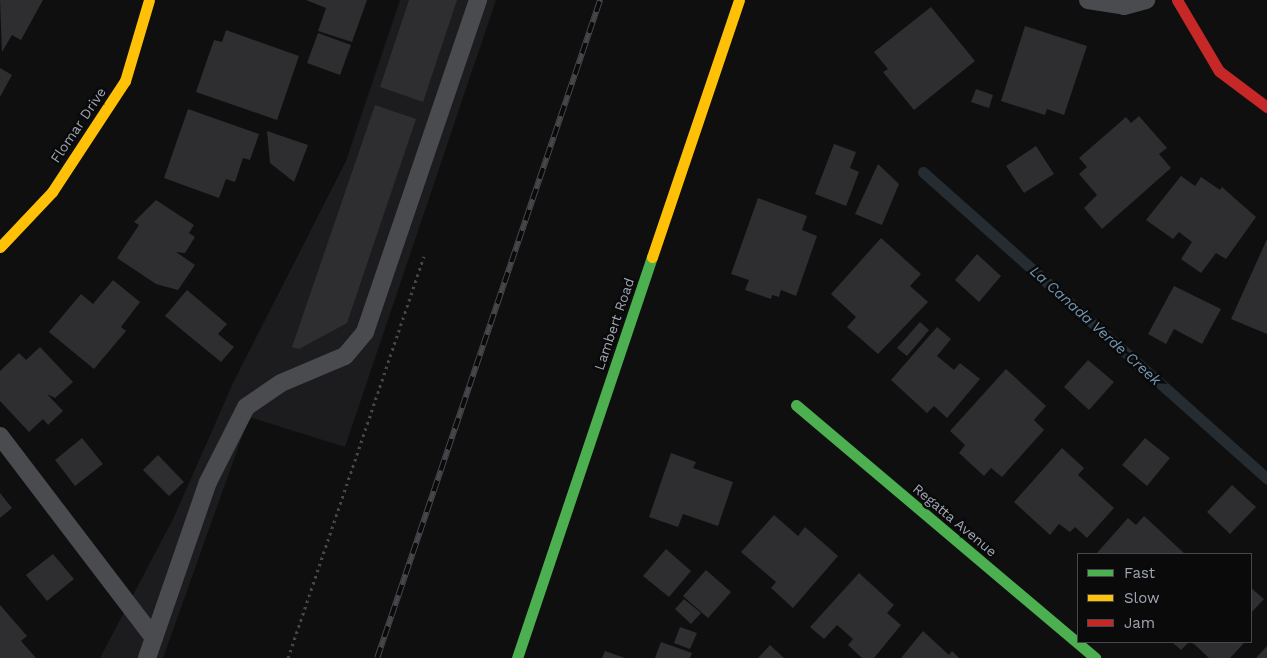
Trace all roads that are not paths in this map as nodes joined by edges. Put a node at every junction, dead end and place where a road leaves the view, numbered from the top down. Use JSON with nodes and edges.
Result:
{"nodes":[{"id":1,"x":149,"y":0,"type":"edge"},
{"id":2,"x":478,"y":0,"type":"edge"},
{"id":3,"x":739,"y":0,"type":"edge"},
{"id":4,"x":1088,"y":0,"type":"edge"},
{"id":5,"x":1146,"y":0,"type":"edge"},
{"id":6,"x":1177,"y":0,"type":"edge"},
{"id":7,"x":1267,"y":107,"type":"edge"},
{"id":8,"x":0,"y":247,"type":"edge"},
{"id":9,"x":796,"y":405,"type":"dead end"},
{"id":10,"x":0,"y":436,"type":"edge"},
{"id":11,"x":154,"y":638,"type":"junction"},
{"id":12,"x":1077,"y":643,"type":"edge"},
{"id":13,"x":1077,"y":643,"type":"edge"},
{"id":14,"x":147,"y":658,"type":"edge"},
{"id":15,"x":517,"y":658,"type":"edge"},
{"id":16,"x":1095,"y":658,"type":"edge"}],
"edges":[{"from":1,"to":8,"type":"street","name":"Flomar Drive"},
{"from":2,"to":11,"type":"lane"},
{"from":3,"to":15,"type":"street","name":"Lambert Road"},
{"from":4,"to":5,"type":"lane"},
{"from":6,"to":7,"type":"street"},
{"from":9,"to":12,"type":"street","name":"Regatta Avenue"},
{"from":10,"to":11,"type":"lane"},
{"from":11,"to":14,"type":"lane"},
{"from":13,"to":16,"type":"street","name":"Regatta Avenue"}]}
